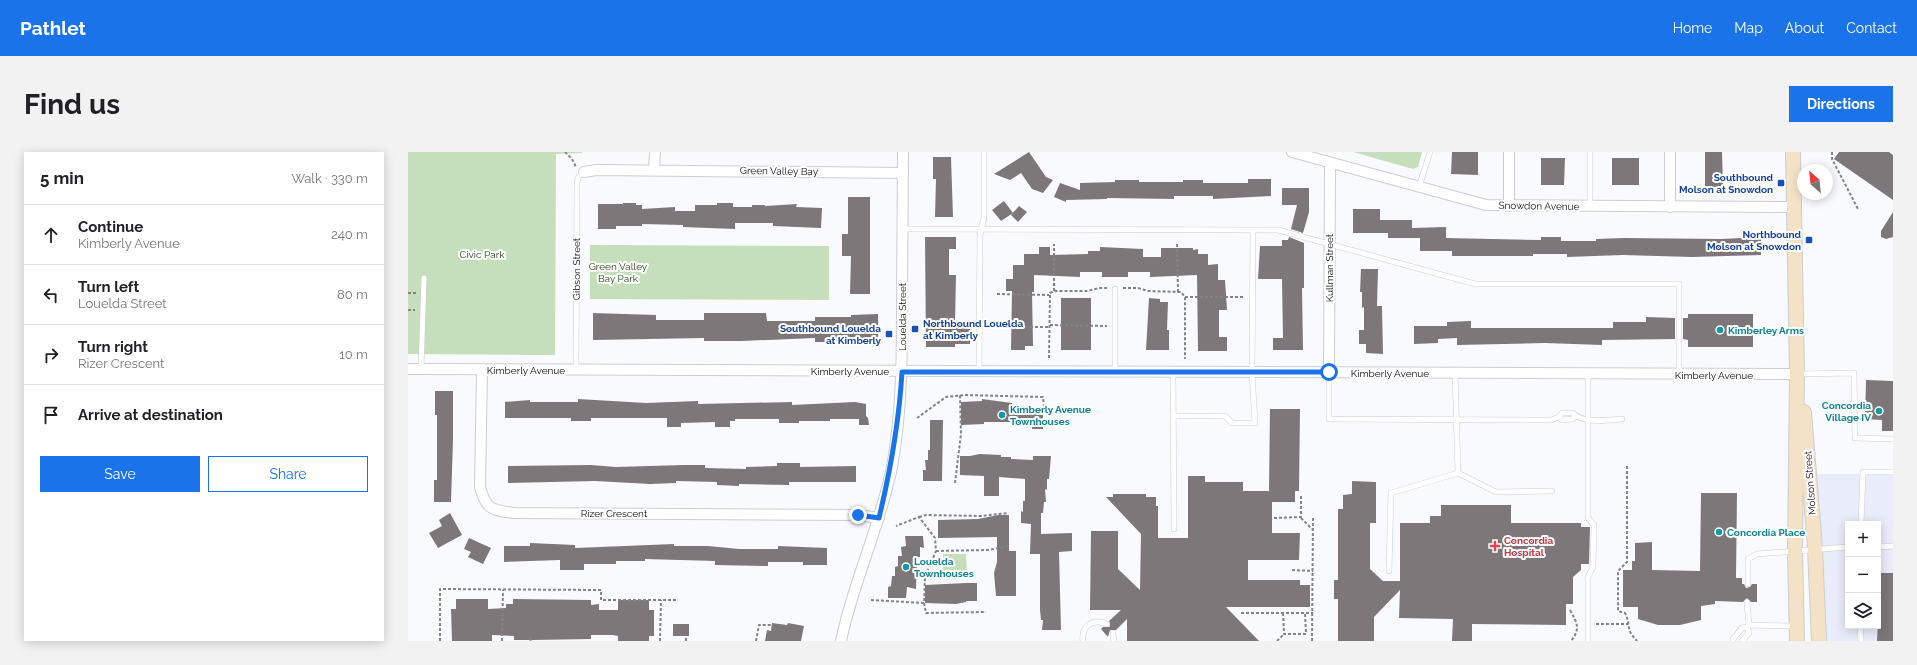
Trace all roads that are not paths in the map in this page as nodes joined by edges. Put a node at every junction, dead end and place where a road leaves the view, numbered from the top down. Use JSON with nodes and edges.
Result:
{"nodes":[{"id":1,"x":655,"y":152,"type":"edge"},
{"id":2,"x":903,"y":152,"type":"edge"},
{"id":3,"x":984,"y":152,"type":"edge"},
{"id":4,"x":1292,"y":152,"type":"edge"},
{"id":5,"x":1430,"y":152,"type":"edge"},
{"id":6,"x":1509,"y":152,"type":"edge"},
{"id":7,"x":1590,"y":152,"type":"edge"},
{"id":8,"x":1670,"y":152,"type":"edge"},
{"id":9,"x":1793,"y":152,"type":"edge"},
{"id":10,"x":1330,"y":164,"type":"junction"},
{"id":11,"x":654,"y":170,"type":"junction"},
{"id":12,"x":582,"y":173,"type":"joint"},
{"id":13,"x":903,"y":173,"type":"junction"},
{"id":14,"x":1418,"y":188,"type":"junction"},
{"id":15,"x":1509,"y":206,"type":"junction"},
{"id":16,"x":1590,"y":207,"type":"junction"},
{"id":17,"x":1670,"y":207,"type":"junction"},
{"id":18,"x":1794,"y":207,"type":"junction"},
{"id":19,"x":982,"y":228,"type":"junction"},
{"id":20,"x":902,"y":229,"type":"junction"},
{"id":21,"x":1253,"y":230,"type":"junction"},
{"id":22,"x":1329,"y":243,"type":"junction"},
{"id":23,"x":424,"y":278,"type":"dead end"},
{"id":24,"x":1115,"y":289,"type":"dead end"},
{"id":25,"x":408,"y":369,"type":"edge"},
{"id":26,"x":576,"y":369,"type":"junction"},
{"id":27,"x":421,"y":370,"type":"junction"},
{"id":28,"x":482,"y":370,"type":"junction"},
{"id":29,"x":979,"y":371,"type":"junction"},
{"id":30,"x":902,"y":372,"type":"junction"},
{"id":31,"x":1114,"y":372,"type":"junction"},
{"id":32,"x":1173,"y":372,"type":"junction"},
{"id":33,"x":1329,"y":372,"type":"junction"},
{"id":34,"x":1252,"y":373,"type":"junction"},
{"id":35,"x":1454,"y":373,"type":"junction"},
{"id":36,"x":1588,"y":374,"type":"junction"},
{"id":37,"x":1679,"y":374,"type":"junction"},
{"id":38,"x":1797,"y":374,"type":"junction"},
{"id":39,"x":1173,"y":416,"type":"junction"},
{"id":40,"x":1622,"y":419,"type":"dead end"},
{"id":41,"x":1589,"y":420,"type":"junction"},
{"id":42,"x":1456,"y":421,"type":"junction"},
{"id":43,"x":1893,"y":439,"type":"edge"},
{"id":44,"x":1893,"y":472,"type":"edge"},
{"id":45,"x":1458,"y":473,"type":"junction"},
{"id":46,"x":1552,"y":491,"type":"dead end"},
{"id":47,"x":879,"y":518,"type":"junction"},
{"id":48,"x":1861,"y":521,"type":"edge"},
{"id":49,"x":1174,"y":529,"type":"dead end"},
{"id":50,"x":1893,"y":546,"type":"edge"},
{"id":51,"x":1845,"y":547,"type":"edge"},
{"id":52,"x":1881,"y":547,"type":"edge"},
{"id":53,"x":1815,"y":548,"type":"junction"},
{"id":54,"x":1795,"y":551,"type":"junction"},
{"id":55,"x":1389,"y":572,"type":"dead end"},
{"id":56,"x":1748,"y":584,"type":"dead end"},
{"id":57,"x":1747,"y":602,"type":"dead end"},
{"id":58,"x":1107,"y":624,"type":"dead end"},
{"id":59,"x":1748,"y":626,"type":"junction"},
{"id":60,"x":1797,"y":626,"type":"junction"},
{"id":61,"x":1860,"y":629,"type":"edge"},
{"id":62,"x":1113,"y":632,"type":"dead end"},
{"id":63,"x":840,"y":641,"type":"edge"},
{"id":64,"x":1083,"y":641,"type":"edge"},
{"id":65,"x":1114,"y":641,"type":"edge"},
{"id":66,"x":1588,"y":641,"type":"edge"},
{"id":67,"x":1733,"y":641,"type":"edge"},
{"id":68,"x":1742,"y":641,"type":"edge"},
{"id":69,"x":1797,"y":641,"type":"edge"},
{"id":70,"x":1819,"y":641,"type":"edge"},
{"id":71,"x":1861,"y":641,"type":"edge"}],
"edges":[{"from":1,"to":11,"type":"street"},
{"from":2,"to":13,"type":"street","name":"Louelda Street"},
{"from":3,"to":19,"type":"lane"},
{"from":4,"to":10,"type":"street","name":"Snowdon Avenue"},
{"from":5,"to":14,"type":"lane"},
{"from":6,"to":15,"type":"street"},
{"from":7,"to":16,"type":"lane"},
{"from":8,"to":17,"type":"street"},
{"from":9,"to":18,"type":"street","name":"Molson Street"},
{"from":10,"to":14,"type":"street","name":"Snowdon Avenue"},
{"from":10,"to":22,"type":"street","name":"Kullman Street"},
{"from":11,"to":12,"type":"street","name":"Green Valley Bay"},
{"from":11,"to":13,"type":"street","name":"Green Valley Bay"},
{"from":12,"to":26,"type":"lane","name":"Gibson Street"},
{"from":13,"to":20,"type":"street","name":"Louelda Street"},
{"from":14,"to":15,"type":"street","name":"Snowdon Avenue"},
{"from":15,"to":16,"type":"street","name":"Snowdon Avenue"},
{"from":16,"to":17,"type":"street","name":"Snowdon Avenue"},
{"from":17,"to":18,"type":"street","name":"Snowdon Avenue"},
{"from":18,"to":38,"type":"street","name":"Molson Street"},
{"from":19,"to":20,"type":"lane"},
{"from":19,"to":21,"type":"lane"},
{"from":19,"to":29,"type":"lane"},
{"from":20,"to":30,"type":"street","name":"Louelda Street"},
{"from":21,"to":22,"type":"lane"},
{"from":21,"to":34,"type":"lane"},
{"from":22,"to":33,"type":"street","name":"Kullman Street"},
{"from":22,"to":37,"type":"lane"},
{"from":23,"to":27,"type":"lane"},
{"from":24,"to":31,"type":"lane"},
{"from":25,"to":27,"type":"street","name":"Kimberly Avenue"},
{"from":26,"to":28,"type":"street","name":"Kimberly Avenue"},
{"from":26,"to":30,"type":"street","name":"Kimberly Avenue"},
{"from":27,"to":28,"type":"street","name":"Kimberly Avenue"},
{"from":28,"to":47,"type":"street","name":"Rizer Crescent"},
{"from":29,"to":30,"type":"street","name":"Kimberly Avenue"},
{"from":29,"to":31,"type":"street","name":"Kimberly Avenue"},
{"from":30,"to":47,"type":"street","name":"Louelda Street"},
{"from":31,"to":32,"type":"street","name":"Kimberly Avenue"},
{"from":32,"to":34,"type":"street","name":"Kimberly Avenue"},
{"from":32,"to":39,"type":"lane"},
{"from":33,"to":34,"type":"street","name":"Kimberly Avenue"},
{"from":33,"to":35,"type":"street","name":"Kimberly Avenue"},
{"from":33,"to":42,"type":"lane"},
{"from":34,"to":39,"type":"lane"},
{"from":35,"to":36,"type":"street","name":"Kimberly Avenue"},
{"from":35,"to":42,"type":"lane"},
{"from":36,"to":37,"type":"street","name":"Kimberly Avenue"},
{"from":36,"to":41,"type":"lane"},
{"from":37,"to":38,"type":"street","name":"Kimberly Avenue"},
{"from":38,"to":43,"type":"lane"},
{"from":38,"to":53,"type":"street","name":"Molson Street"},
{"from":38,"to":54,"type":"street","name":"Molson Street"},
{"from":39,"to":49,"type":"lane"},
{"from":40,"to":41,"type":"lane"},
{"from":41,"to":42,"type":"lane"},
{"from":41,"to":66,"type":"lane"},
{"from":42,"to":45,"type":"lane"},
{"from":44,"to":48,"type":"lane"},
{"from":45,"to":46,"type":"lane"},
{"from":45,"to":55,"type":"lane"},
{"from":47,"to":63,"type":"street","name":"Louelda Street"},
{"from":50,"to":52,"type":"lane"},
{"from":51,"to":53,"type":"lane"},
{"from":53,"to":54,"type":"lane"},
{"from":53,"to":70,"type":"street","name":"Molson Street"},
{"from":54,"to":56,"type":"lane"},
{"from":54,"to":60,"type":"street","name":"Molson Street"},
{"from":57,"to":59,"type":"lane"},
{"from":58,"to":64,"type":"lane"},
{"from":59,"to":60,"type":"lane"},
{"from":59,"to":67,"type":"lane"},
{"from":59,"to":68,"type":"lane"},
{"from":60,"to":69,"type":"street","name":"Molson Street"},
{"from":61,"to":71,"type":"lane"},
{"from":62,"to":65,"type":"lane"}]}
